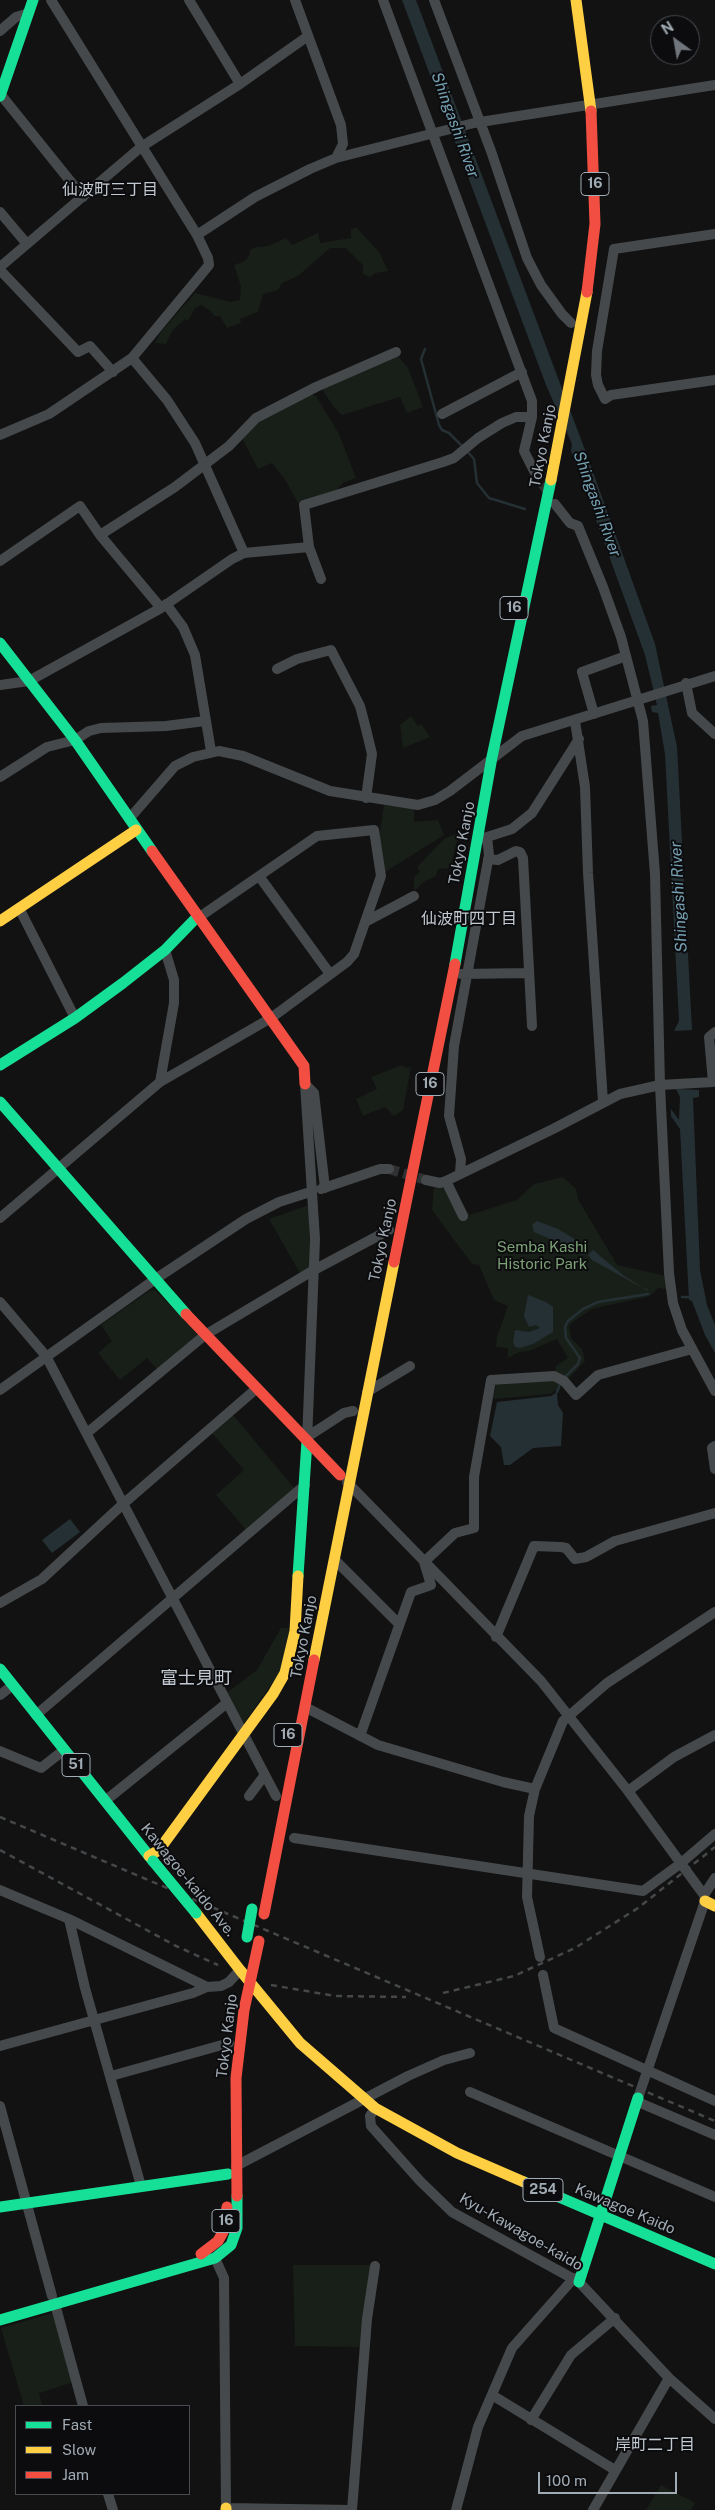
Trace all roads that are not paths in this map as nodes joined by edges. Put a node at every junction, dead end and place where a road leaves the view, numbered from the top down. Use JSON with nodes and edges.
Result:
{"nodes":[{"id":1,"x":33,"y":0,"type":"edge"},
{"id":2,"x":51,"y":0,"type":"edge"},
{"id":3,"x":189,"y":0,"type":"edge"},
{"id":4,"x":295,"y":0,"type":"edge"},
{"id":5,"x":384,"y":0,"type":"edge"},
{"id":6,"x":434,"y":0,"type":"edge"},
{"id":7,"x":567,"y":0,"type":"edge"},
{"id":8,"x":576,"y":0,"type":"edge"},
{"id":9,"x":29,"y":13,"type":"junction"},
{"id":10,"x":0,"y":31,"type":"edge"},
{"id":11,"x":308,"y":36,"type":"junction"},
{"id":12,"x":240,"y":84,"type":"junction"},
{"id":13,"x":715,"y":85,"type":"edge"},
{"id":14,"x":0,"y":95,"type":"edge"},
{"id":15,"x":587,"y":106,"type":"junction"},
{"id":16,"x":477,"y":122,"type":"junction"},
{"id":17,"x":435,"y":132,"type":"junction"},
{"id":18,"x":141,"y":147,"type":"junction"},
{"id":19,"x":336,"y":158,"type":"junction"},
{"id":20,"x":83,"y":197,"type":"junction"},
{"id":21,"x":0,"y":212,"type":"edge"},
{"id":22,"x":715,"y":234,"type":"edge"},
{"id":23,"x":197,"y":235,"type":"junction"},
{"id":24,"x":27,"y":244,"type":"junction"},
{"id":25,"x":0,"y":269,"type":"edge"},
{"id":26,"x":571,"y":323,"type":"junction"},
{"id":27,"x":396,"y":352,"type":"dead end"},
{"id":28,"x":132,"y":358,"type":"junction"},
{"id":29,"x":113,"y":372,"type":"junction"},
{"id":30,"x":522,"y":372,"type":"junction"},
{"id":31,"x":715,"y":380,"type":"edge"},
{"id":32,"x":442,"y":414,"type":"dead end"},
{"id":33,"x":532,"y":417,"type":"junction"},
{"id":34,"x":0,"y":435,"type":"edge"},
{"id":35,"x":206,"y":463,"type":"junction"},
{"id":36,"x":534,"y":471,"type":"tunnel mouth"},
{"id":37,"x":555,"y":504,"type":"dead end"},
{"id":38,"x":100,"y":535,"type":"junction"},
{"id":39,"x":309,"y":547,"type":"junction"},
{"id":40,"x":244,"y":553,"type":"junction"},
{"id":41,"x":0,"y":560,"type":"edge"},
{"id":42,"x":321,"y":579,"type":"dead end"},
{"id":43,"x":164,"y":606,"type":"junction"},
{"id":44,"x":0,"y":644,"type":"edge"},
{"id":45,"x":626,"y":656,"type":"junction"},
{"id":46,"x":277,"y":669,"type":"dead end"},
{"id":47,"x":715,"y":676,"type":"edge"},
{"id":48,"x":29,"y":681,"type":"junction"},
{"id":49,"x":684,"y":684,"type":"junction"},
{"id":50,"x":0,"y":685,"type":"edge"},
{"id":51,"x":638,"y":700,"type":"junction"},
{"id":52,"x":594,"y":714,"type":"junction"},
{"id":53,"x":205,"y":721,"type":"junction"},
{"id":54,"x":574,"y":721,"type":"junction"},
{"id":55,"x":715,"y":734,"type":"edge"},
{"id":56,"x":579,"y":739,"type":"junction"},
{"id":57,"x":75,"y":740,"type":"junction"},
{"id":58,"x":211,"y":751,"type":"junction"},
{"id":59,"x":488,"y":760,"type":"junction"},
{"id":60,"x":0,"y":777,"type":"edge"},
{"id":61,"x":366,"y":798,"type":"junction"},
{"id":62,"x":129,"y":819,"type":"junction"},
{"id":63,"x":136,"y":830,"type":"junction"},
{"id":64,"x":482,"y":839,"type":"junction"},
{"id":65,"x":488,"y":859,"type":"junction"},
{"id":66,"x":259,"y":876,"type":"junction"},
{"id":67,"x":414,"y":896,"type":"dead end"},
{"id":68,"x":18,"y":908,"type":"junction"},
{"id":69,"x":452,"y":912,"type":"dead end"},
{"id":70,"x":197,"y":918,"type":"junction"},
{"id":71,"x":0,"y":921,"type":"edge"},
{"id":72,"x":365,"y":922,"type":"junction"},
{"id":73,"x":165,"y":950,"type":"junction"},
{"id":74,"x":453,"y":972,"type":"junction"},
{"id":75,"x":529,"y":973,"type":"junction"},
{"id":76,"x":330,"y":974,"type":"junction"},
{"id":77,"x":467,"y":975,"type":"junction"},
{"id":78,"x":75,"y":1018,"type":"junction"},
{"id":79,"x":271,"y":1018,"type":"junction"},
{"id":80,"x":430,"y":1025,"type":"dead end"},
{"id":81,"x":532,"y":1026,"type":"dead end"},
{"id":82,"x":715,"y":1032,"type":"edge"},
{"id":83,"x":0,"y":1065,"type":"edge"},
{"id":84,"x":160,"y":1082,"type":"junction"},
{"id":85,"x":305,"y":1084,"type":"junction"},
{"id":86,"x":660,"y":1085,"type":"junction"},
{"id":87,"x":0,"y":1102,"type":"edge"},
{"id":88,"x":603,"y":1102,"type":"junction"},
{"id":89,"x":57,"y":1169,"type":"junction"},
{"id":90,"x":389,"y":1169,"type":"tunnel mouth"},
{"id":91,"x":460,"y":1173,"type":"junction"},
{"id":92,"x":426,"y":1180,"type":"tunnel mouth"},
{"id":93,"x":446,"y":1181,"type":"junction"},
{"id":94,"x":307,"y":1193,"type":"dead end"},
{"id":95,"x":464,"y":1216,"type":"dead end"},
{"id":96,"x":0,"y":1218,"type":"edge"},
{"id":97,"x":389,"y":1230,"type":"junction"},
{"id":98,"x":314,"y":1270,"type":"junction"},
{"id":99,"x":154,"y":1280,"type":"junction"},
{"id":100,"x":0,"y":1302,"type":"edge"},
{"id":101,"x":205,"y":1335,"type":"junction"},
{"id":102,"x":692,"y":1349,"type":"junction"},
{"id":103,"x":46,"y":1356,"type":"junction"},
{"id":104,"x":410,"y":1366,"type":"dead end"},
{"id":105,"x":256,"y":1388,"type":"junction"},
{"id":106,"x":0,"y":1390,"type":"edge"},
{"id":107,"x":715,"y":1391,"type":"edge"},
{"id":108,"x":367,"y":1392,"type":"junction"},
{"id":109,"x":353,"y":1411,"type":"junction"},
{"id":110,"x":87,"y":1433,"type":"junction"},
{"id":111,"x":307,"y":1439,"type":"junction"},
{"id":112,"x":715,"y":1446,"type":"edge"},
{"id":113,"x":715,"y":1470,"type":"edge"},
{"id":114,"x":344,"y":1479,"type":"junction"},
{"id":115,"x":305,"y":1485,"type":"junction"},
{"id":116,"x":123,"y":1504,"type":"junction"},
{"id":117,"x":715,"y":1513,"type":"edge"},
{"id":118,"x":335,"y":1560,"type":"junction"},
{"id":119,"x":424,"y":1562,"type":"junction"},
{"id":120,"x":172,"y":1598,"type":"junction"},
{"id":121,"x":0,"y":1603,"type":"edge"},
{"id":122,"x":715,"y":1612,"type":"edge"},
{"id":123,"x":399,"y":1624,"type":"junction"},
{"id":124,"x":496,"y":1637,"type":"junction"},
{"id":125,"x":0,"y":1670,"type":"edge"},
{"id":126,"x":13,"y":1685,"type":"junction"},
{"id":127,"x":0,"y":1695,"type":"edge"},
{"id":128,"x":227,"y":1703,"type":"junction"},
{"id":129,"x":305,"y":1707,"type":"junction"},
{"id":130,"x":36,"y":1715,"type":"junction"},
{"id":131,"x":568,"y":1715,"type":"junction"},
{"id":132,"x":715,"y":1734,"type":"edge"},
{"id":133,"x":243,"y":1735,"type":"junction"},
{"id":134,"x":360,"y":1736,"type":"junction"},
{"id":135,"x":64,"y":1750,"type":"junction"},
{"id":136,"x":0,"y":1751,"type":"edge"},
{"id":137,"x":264,"y":1776,"type":"junction"},
{"id":138,"x":535,"y":1789,"type":"junction"},
{"id":139,"x":628,"y":1792,"type":"junction"},
{"id":140,"x":249,"y":1796,"type":"dead end"},
{"id":141,"x":276,"y":1796,"type":"junction"},
{"id":142,"x":105,"y":1801,"type":"junction"},
{"id":143,"x":715,"y":1834,"type":"edge"},
{"id":144,"x":294,"y":1838,"type":"dead end"},
{"id":145,"x":151,"y":1858,"type":"junction"},
{"id":146,"x":680,"y":1864,"type":"junction"},
{"id":147,"x":528,"y":1875,"type":"junction"},
{"id":148,"x":715,"y":1878,"type":"edge"},
{"id":149,"x":258,"y":1883,"type":"dead end"},
{"id":150,"x":0,"y":1890,"type":"edge"},
{"id":151,"x":708,"y":1901,"type":"edge"},
{"id":152,"x":253,"y":1905,"type":"dead end"},
{"id":153,"x":69,"y":1919,"type":"junction"},
{"id":154,"x":540,"y":1957,"type":"dead end"},
{"id":155,"x":240,"y":1970,"type":"junction"},
{"id":156,"x":543,"y":1975,"type":"dead end"},
{"id":157,"x":249,"y":1982,"type":"junction"},
{"id":158,"x":207,"y":1986,"type":"junction"},
{"id":159,"x":274,"y":2013,"type":"junction"},
{"id":160,"x":95,"y":2020,"type":"junction"},
{"id":161,"x":243,"y":2022,"type":"junction"},
{"id":162,"x":229,"y":2043,"type":"junction"},
{"id":163,"x":0,"y":2046,"type":"edge"},
{"id":164,"x":470,"y":2053,"type":"dead end"},
{"id":165,"x":648,"y":2071,"type":"junction"},
{"id":166,"x":111,"y":2076,"type":"junction"},
{"id":167,"x":470,"y":2092,"type":"dead end"},
{"id":168,"x":363,"y":2099,"type":"junction"},
{"id":169,"x":638,"y":2100,"type":"junction"},
{"id":170,"x":715,"y":2101,"type":"edge"},
{"id":171,"x":0,"y":2106,"type":"edge"},
{"id":172,"x":375,"y":2108,"type":"junction"},
{"id":173,"x":715,"y":2135,"type":"edge"},
{"id":174,"x":621,"y":2157,"type":"junction"},
{"id":175,"x":232,"y":2170,"type":"junction"},
{"id":176,"x":141,"y":2186,"type":"junction"},
{"id":177,"x":715,"y":2197,"type":"edge"},
{"id":178,"x":26,"y":2203,"type":"junction"},
{"id":179,"x":0,"y":2206,"type":"edge"},
{"id":180,"x":602,"y":2216,"type":"junction"},
{"id":181,"x":215,"y":2258,"type":"junction"},
{"id":182,"x":715,"y":2264,"type":"edge"},
{"id":183,"x":376,"y":2266,"type":"dead end"},
{"id":184,"x":576,"y":2280,"type":"junction"},
{"id":185,"x":53,"y":2300,"type":"junction"},
{"id":186,"x":0,"y":2311,"type":"edge"},
{"id":187,"x":615,"y":2318,"type":"junction"},
{"id":188,"x":0,"y":2320,"type":"edge"},
{"id":189,"x":669,"y":2378,"type":"junction"},
{"id":190,"x":492,"y":2395,"type":"junction"},
{"id":191,"x":83,"y":2405,"type":"edge"},
{"id":192,"x":715,"y":2419,"type":"edge"},
{"id":193,"x":532,"y":2420,"type":"junction"},
{"id":194,"x":615,"y":2470,"type":"junction"},
{"id":195,"x":108,"y":2495,"type":"edge"},
{"id":196,"x":226,"y":2509,"type":"edge"},
{"id":197,"x":113,"y":2510,"type":"edge"},
{"id":198,"x":352,"y":2510,"type":"edge"},
{"id":199,"x":456,"y":2510,"type":"edge"},
{"id":200,"x":594,"y":2510,"type":"edge"}],
"edges":[{"from":1,"to":9,"type":"main road"},
{"from":2,"to":18,"type":"street"},
{"from":3,"to":12,"type":"street"},
{"from":4,"to":11,"type":"street"},
{"from":5,"to":17,"type":"street"},
{"from":6,"to":16,"type":"street"},
{"from":7,"to":15,"type":"main road","name":"Tokyo Kanjo","number":"16"},
{"from":8,"to":15,"type":"main road","name":"Tokyo Kanjo","number":"16"},
{"from":9,"to":10,"type":"street"},
{"from":9,"to":14,"type":"main road"},
{"from":11,"to":12,"type":"street"},
{"from":11,"to":19,"type":"street"},
{"from":12,"to":18,"type":"street"},
{"from":13,"to":15,"type":"street"},
{"from":14,"to":20,"type":"street"},
{"from":15,"to":16,"type":"street"},
{"from":15,"to":26,"type":"main road","name":"Tokyo Kanjo","number":"16"},
{"from":15,"to":59,"type":"main road","name":"Tokyo Kanjo","number":"16"},
{"from":16,"to":17,"type":"street"},
{"from":16,"to":26,"type":"street"},
{"from":17,"to":19,"type":"street"},
{"from":17,"to":30,"type":"street"},
{"from":18,"to":20,"type":"street"},
{"from":18,"to":23,"type":"street"},
{"from":19,"to":23,"type":"street"},
{"from":20,"to":24,"type":"street"},
{"from":21,"to":24,"type":"street"},
{"from":22,"to":31,"type":"street"},
{"from":23,"to":28,"type":"street"},
{"from":24,"to":25,"type":"street"},
{"from":25,"to":29,"type":"street"},
{"from":26,"to":59,"type":"main road","name":"Tokyo Kanjo","number":"16"},
{"from":27,"to":35,"type":"street"},
{"from":28,"to":29,"type":"street"},
{"from":28,"to":35,"type":"street"},
{"from":29,"to":34,"type":"street"},
{"from":30,"to":32,"type":"street"},
{"from":30,"to":33,"type":"street"},
{"from":33,"to":36,"type":"street"},
{"from":33,"to":39,"type":"street"},
{"from":35,"to":38,"type":"street"},
{"from":35,"to":40,"type":"street"},
{"from":37,"to":45,"type":"street"},
{"from":38,"to":41,"type":"street"},
{"from":38,"to":43,"type":"street"},
{"from":39,"to":40,"type":"street"},
{"from":39,"to":42,"type":"street"},
{"from":40,"to":43,"type":"street"},
{"from":43,"to":48,"type":"street"},
{"from":43,"to":53,"type":"street"},
{"from":44,"to":48,"type":"main road"},
{"from":45,"to":51,"type":"street"},
{"from":45,"to":52,"type":"street"},
{"from":46,"to":61,"type":"street"},
{"from":47,"to":49,"type":"street"},
{"from":48,"to":50,"type":"street"},
{"from":48,"to":57,"type":"main road"},
{"from":49,"to":51,"type":"street"},
{"from":49,"to":55,"type":"street"},
{"from":51,"to":52,"type":"street"},
{"from":51,"to":86,"type":"street"},
{"from":52,"to":54,"type":"street"},
{"from":53,"to":57,"type":"street"},
{"from":53,"to":58,"type":"street"},
{"from":54,"to":56,"type":"street"},
{"from":54,"to":59,"type":"street"},
{"from":56,"to":64,"type":"street"},
{"from":56,"to":88,"type":"street"},
{"from":57,"to":60,"type":"street"},
{"from":57,"to":62,"type":"main road"},
{"from":58,"to":61,"type":"street"},
{"from":58,"to":62,"type":"street"},
{"from":59,"to":61,"type":"street"},
{"from":59,"to":64,"type":"main road","name":"Tokyo Kanjo","number":"16"},
{"from":59,"to":69,"type":"main road","name":"Tokyo Kanjo","number":"16"},
{"from":62,"to":63,"type":"main road"},
{"from":63,"to":68,"type":"main road"},
{"from":63,"to":70,"type":"main road"},
{"from":64,"to":65,"type":"street"},
{"from":64,"to":74,"type":"main road","name":"Tokyo Kanjo","number":"16"},
{"from":65,"to":75,"type":"street"},
{"from":65,"to":77,"type":"street"},
{"from":66,"to":70,"type":"street"},
{"from":66,"to":72,"type":"street"},
{"from":66,"to":76,"type":"street"},
{"from":67,"to":72,"type":"street"},
{"from":68,"to":71,"type":"main road"},
{"from":68,"to":78,"type":"street"},
{"from":70,"to":73,"type":"main road"},
{"from":70,"to":79,"type":"main road"},
{"from":72,"to":76,"type":"street"},
{"from":73,"to":78,"type":"main road"},
{"from":73,"to":84,"type":"street"},
{"from":74,"to":77,"type":"street"},
{"from":74,"to":108,"type":"main road","name":"Tokyo Kanjo","number":"16"},
{"from":75,"to":77,"type":"street"},
{"from":75,"to":81,"type":"street"},
{"from":76,"to":79,"type":"street"},
{"from":77,"to":91,"type":"street"},
{"from":78,"to":83,"type":"main road"},
{"from":79,"to":84,"type":"street"},
{"from":79,"to":85,"type":"main road"},
{"from":80,"to":97,"type":"main road","name":"Tokyo Kanjo","number":"16"},
{"from":82,"to":86,"type":"street"},
{"from":84,"to":89,"type":"street"},
{"from":85,"to":90,"type":"street"},
{"from":85,"to":98,"type":"street"},
{"from":86,"to":88,"type":"street"},
{"from":86,"to":102,"type":"street"},
{"from":87,"to":89,"type":"main road"},
{"from":88,"to":91,"type":"street"},
{"from":89,"to":96,"type":"street"},
{"from":89,"to":99,"type":"main road"},
{"from":91,"to":93,"type":"street"},
{"from":92,"to":93,"type":"street"},
{"from":93,"to":95,"type":"street"},
{"from":94,"to":99,"type":"street"},
{"from":97,"to":98,"type":"street"},
{"from":97,"to":109,"type":"main road","name":"Tokyo Kanjo","number":"16"},
{"from":98,"to":101,"type":"street"},
{"from":98,"to":111,"type":"street"},
{"from":99,"to":101,"type":"main road"},
{"from":99,"to":103,"type":"street"},
{"from":100,"to":103,"type":"street"},
{"from":101,"to":105,"type":"main road"},
{"from":101,"to":110,"type":"street"},
{"from":102,"to":107,"type":"street"},
{"from":102,"to":119,"type":"street"},
{"from":103,"to":106,"type":"street"},
{"from":103,"to":110,"type":"street"},
{"from":104,"to":108,"type":"street"},
{"from":105,"to":111,"type":"main road"},
{"from":105,"to":116,"type":"street"},
{"from":108,"to":114,"type":"main road","name":"Tokyo Kanjo","number":"16"},
{"from":109,"to":111,"type":"street"},
{"from":109,"to":114,"type":"main road","name":"Tokyo Kanjo","number":"16"},
{"from":110,"to":116,"type":"street"},
{"from":111,"to":114,"type":"main road"},
{"from":111,"to":115,"type":"main road"},
{"from":112,"to":113,"type":"street"},
{"from":114,"to":118,"type":"main road","name":"Tokyo Kanjo","number":"16"},
{"from":114,"to":119,"type":"street"},
{"from":114,"to":141,"type":"main road","name":"Tokyo Kanjo","number":"16"},
{"from":115,"to":120,"type":"street"},
{"from":115,"to":133,"type":"main road"},
{"from":116,"to":120,"type":"street"},
{"from":116,"to":121,"type":"street"},
{"from":117,"to":124,"type":"street"},
{"from":118,"to":123,"type":"street"},
{"from":118,"to":129,"type":"main road","name":"Tokyo Kanjo","number":"16"},
{"from":119,"to":123,"type":"street"},
{"from":119,"to":124,"type":"street"},
{"from":120,"to":128,"type":"street"},
{"from":120,"to":130,"type":"street"},
{"from":122,"to":131,"type":"street"},
{"from":123,"to":134,"type":"street"},
{"from":124,"to":131,"type":"street"},
{"from":125,"to":126,"type":"main road","name":"Kawagoe-kaido Ave.","number":"51"},
{"from":126,"to":127,"type":"street"},
{"from":126,"to":130,"type":"main road","name":"Kawagoe-kaido Ave.","number":"51"},
{"from":128,"to":133,"type":"street"},
{"from":128,"to":142,"type":"street"},
{"from":129,"to":134,"type":"street"},
{"from":129,"to":157,"type":"main road","name":"Tokyo Kanjo","number":"16"},
{"from":130,"to":135,"type":"main road","name":"Kawagoe-kaido Ave.","number":"51"},
{"from":131,"to":138,"type":"street"},
{"from":131,"to":139,"type":"street"},
{"from":132,"to":139,"type":"street"},
{"from":133,"to":137,"type":"street"},
{"from":133,"to":145,"type":"main road"},
{"from":134,"to":138,"type":"street"},
{"from":135,"to":136,"type":"street"},
{"from":135,"to":142,"type":"main road","name":"Kawagoe-kaido Ave.","number":"51"},
{"from":137,"to":140,"type":"street"},
{"from":137,"to":141,"type":"street"},
{"from":138,"to":147,"type":"street"},
{"from":139,"to":146,"type":"street"},
{"from":141,"to":149,"type":"main road","name":"Tokyo Kanjo","number":"16"},
{"from":142,"to":145,"type":"main road","name":"Kawagoe-kaido Ave.","number":"51"},
{"from":143,"to":146,"type":"street"},
{"from":144,"to":147,"type":"street"},
{"from":145,"to":155,"type":"main road","name":"Kawagoe-kaido Ave.","number":"51","bridge":true},
{"from":146,"to":147,"type":"street"},
{"from":146,"to":151,"type":"street"},
{"from":147,"to":154,"type":"street"},
{"from":148,"to":151,"type":"street"},
{"from":150,"to":153,"type":"street"},
{"from":151,"to":165,"type":"street"},
{"from":152,"to":155,"type":"main road","name":"Tokyo Kanjo","number":"16","bridge":true},
{"from":153,"to":158,"type":"street"},
{"from":153,"to":160,"type":"street"},
{"from":155,"to":157,"type":"main road","name":"Kawagoe-kaido Ave.","number":"254"},
{"from":155,"to":158,"type":"street"},
{"from":155,"to":162,"type":"main road","name":"Tokyo Kanjo","number":"16"},
{"from":156,"to":165,"type":"street"},
{"from":157,"to":159,"type":"main road","name":"Kawagoe-kaido Ave.","number":"254"},
{"from":157,"to":161,"type":"main road","name":"Tokyo Kanjo","number":"16"},
{"from":158,"to":160,"type":"street"},
{"from":159,"to":161,"type":"main road"},
{"from":159,"to":168,"type":"main road","name":"Kawagoe-kaido Ave.","number":"254"},
{"from":160,"to":163,"type":"street"},
{"from":160,"to":166,"type":"street"},
{"from":161,"to":175,"type":"main road","name":"Tokyo Kanjo","number":"16"},
{"from":162,"to":166,"type":"street"},
{"from":162,"to":175,"type":"main road","name":"Tokyo Kanjo","number":"16"},
{"from":164,"to":168,"type":"street"},
{"from":165,"to":169,"type":"street"},
{"from":165,"to":170,"type":"street"},
{"from":166,"to":176,"type":"street"},
{"from":167,"to":174,"type":"street"},
{"from":168,"to":172,"type":"main road","name":"Kawagoe Kaido","number":"254"},
{"from":168,"to":175,"type":"street"},
{"from":169,"to":173,"type":"street"},
{"from":169,"to":174,"type":"main road"},
{"from":171,"to":178,"type":"street"},
{"from":172,"to":180,"type":"main road","name":"Kawagoe Kaido","number":"254"},
{"from":172,"to":184,"type":"street","name":"Kyu-Kawagoe-kaido"},
{"from":174,"to":177,"type":"street"},
{"from":174,"to":180,"type":"main road"},
{"from":175,"to":176,"type":"main road"},
{"from":175,"to":181,"type":"main road","name":"Tokyo Kanjo","number":"16"},
{"from":175,"to":185,"type":"main road","name":"Tokyo Kanjo","number":"16"},
{"from":176,"to":178,"type":"main road"},
{"from":178,"to":179,"type":"main road"},
{"from":178,"to":185,"type":"street"},
{"from":180,"to":182,"type":"main road","name":"Kawagoe Kaido","number":"254"},
{"from":180,"to":184,"type":"main road"},
{"from":181,"to":185,"type":"main road","name":"Tokyo Kanjo","number":"16"},
{"from":181,"to":196,"type":"street"},
{"from":183,"to":198,"type":"street"},
{"from":184,"to":187,"type":"street","name":"Kyu-Kawagoe-kaido"},
{"from":184,"to":190,"type":"street"},
{"from":185,"to":186,"type":"main road","name":"Tokyo Kanjo","number":"16"},
{"from":185,"to":188,"type":"main road","name":"Tokyo Kanjo","number":"16"},
{"from":185,"to":191,"type":"street"},
{"from":187,"to":189,"type":"street","name":"Kyu-Kawagoe-kaido"},
{"from":187,"to":193,"type":"street"},
{"from":189,"to":192,"type":"street","name":"Kyu-Kawagoe-kaido"},
{"from":189,"to":194,"type":"street"},
{"from":190,"to":193,"type":"street"},
{"from":190,"to":199,"type":"street"},
{"from":193,"to":194,"type":"street"},
{"from":194,"to":200,"type":"street"},
{"from":195,"to":197,"type":"street"},
{"from":196,"to":198,"type":"street"}]}
